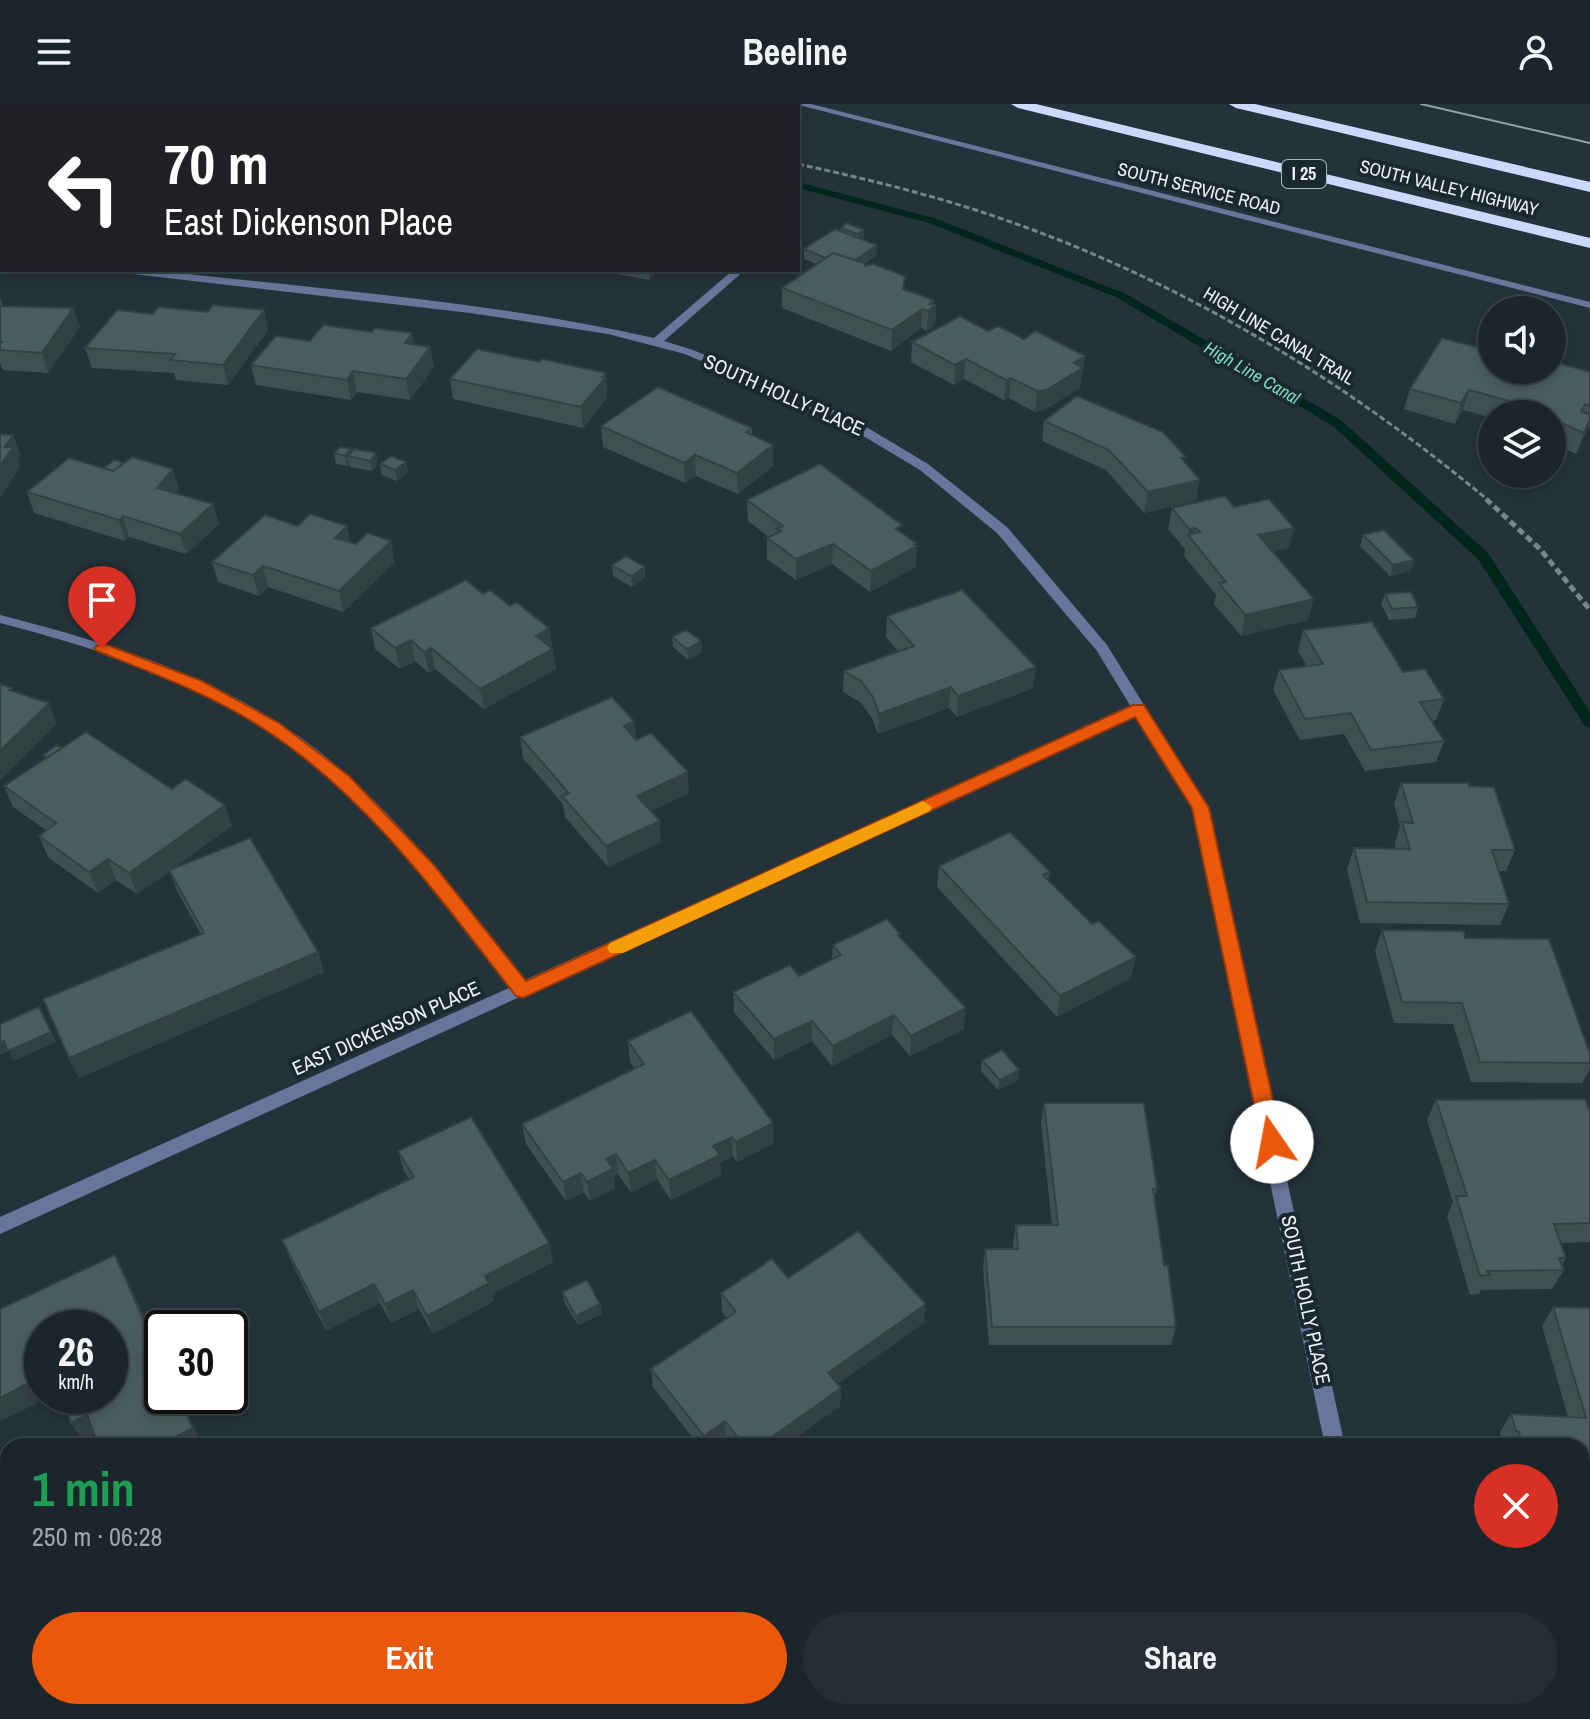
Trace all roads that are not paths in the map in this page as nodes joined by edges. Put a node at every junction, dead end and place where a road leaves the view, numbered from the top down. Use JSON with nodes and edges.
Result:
{"nodes":[{"id":1,"x":800,"y":104,"type":"edge"},
{"id":2,"x":1018,"y":104,"type":"edge"},
{"id":3,"x":1236,"y":104,"type":"edge"},
{"id":4,"x":1590,"y":187,"type":"edge"},
{"id":5,"x":1590,"y":243,"type":"edge"},
{"id":6,"x":142,"y":272,"type":"edge"},
{"id":7,"x":738,"y":272,"type":"edge"},
{"id":8,"x":1590,"y":305,"type":"edge"},
{"id":9,"x":656,"y":342,"type":"junction"},
{"id":10,"x":0,"y":619,"type":"edge"},
{"id":11,"x":1138,"y":709,"type":"junction"},
{"id":12,"x":523,"y":990,"type":"junction"},
{"id":13,"x":0,"y":1226,"type":"edge"},
{"id":14,"x":1333,"y":1438,"type":"edge"}],
"edges":[{"from":1,"to":8,"type":"street","name":"SOUTH SERVICE ROAD"},
{"from":2,"to":5,"type":"highway","name":"SOUTH VALLEY HIGHWAY","number":"I 25"},
{"from":3,"to":4,"type":"highway","name":"SOUTH VALLEY HIGHWAY"},
{"from":6,"to":9,"type":"street","name":"SOUTH HOLLY PLACE"},
{"from":7,"to":9,"type":"street"},
{"from":9,"to":11,"type":"street","name":"SOUTH HOLLY PLACE"},
{"from":10,"to":12,"type":"street"},
{"from":11,"to":12,"type":"street","name":"EAST DICKENSON PLACE"},
{"from":11,"to":14,"type":"street","name":"SOUTH HOLLY PLACE"},
{"from":12,"to":13,"type":"street","name":"EAST DICKENSON PLACE"}]}
